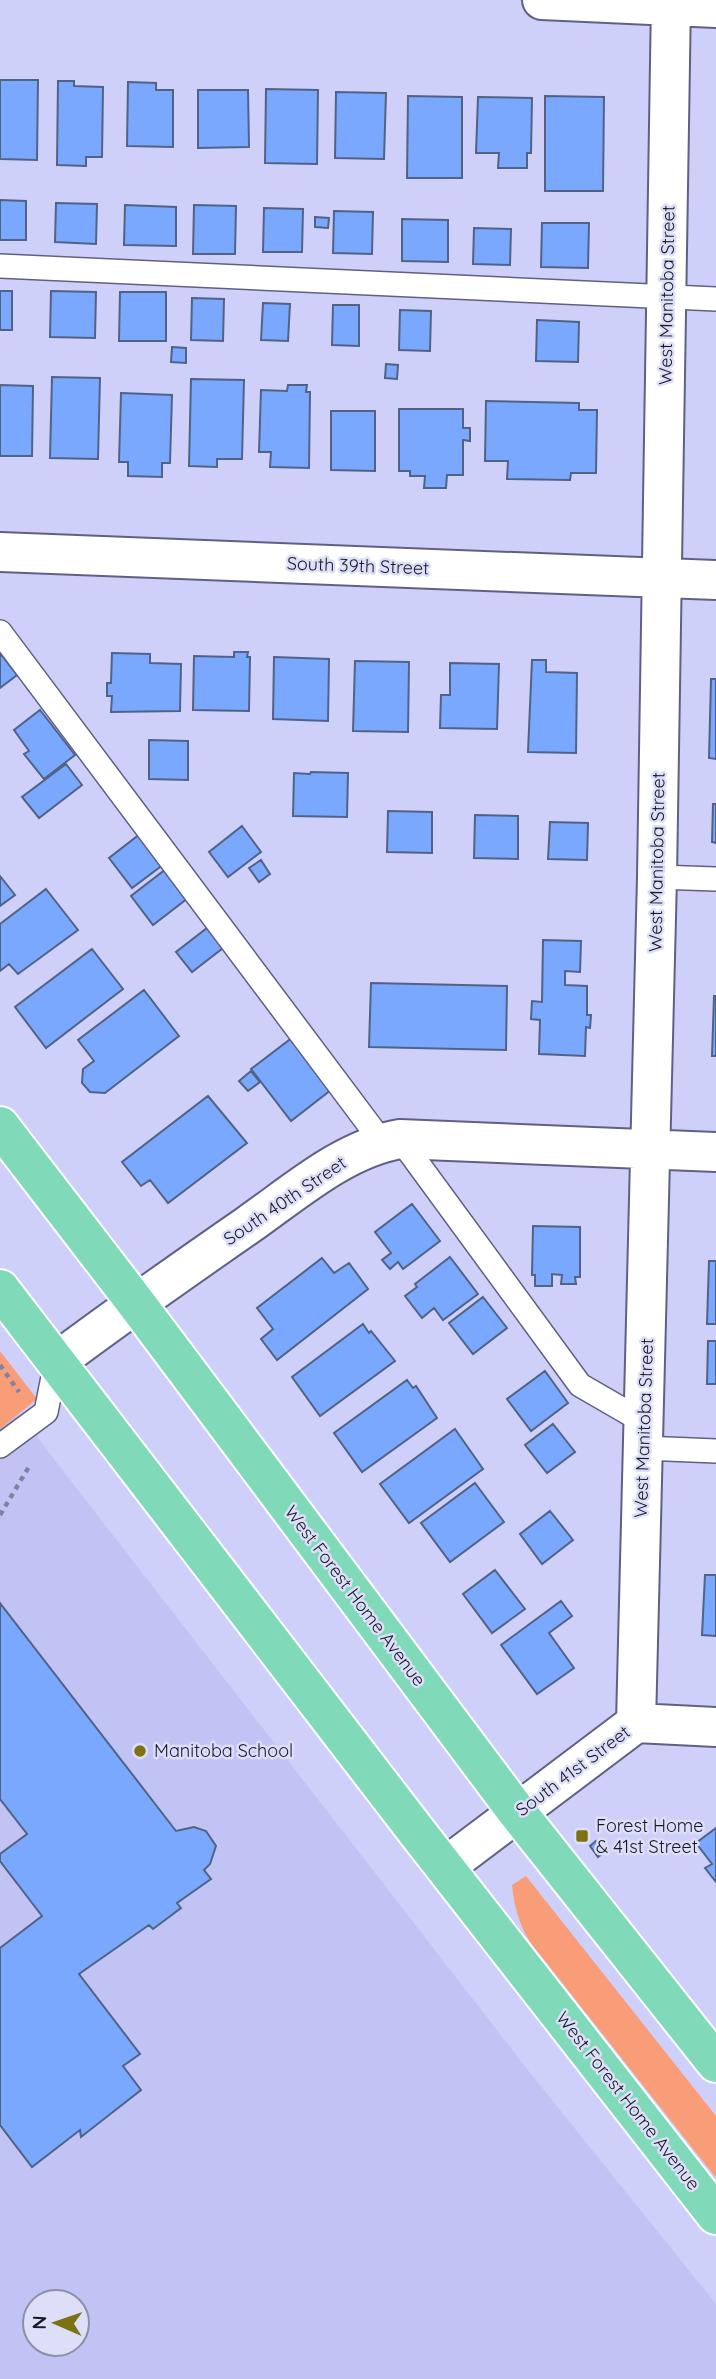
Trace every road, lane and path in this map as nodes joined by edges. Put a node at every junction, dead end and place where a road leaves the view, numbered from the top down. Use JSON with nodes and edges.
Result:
{"nodes":[{"id":1,"x":542,"y":0,"type":"edge"},
{"id":2,"x":671,"y":3,"type":"edge"},
{"id":3,"x":716,"y":8,"type":"edge"},
{"id":4,"x":0,"y":266,"type":"edge"},
{"id":5,"x":667,"y":297,"type":"junction"},
{"id":6,"x":716,"y":299,"type":"edge"},
{"id":7,"x":0,"y":552,"type":"edge"},
{"id":8,"x":661,"y":578,"type":"junction"},
{"id":9,"x":716,"y":580,"type":"edge"},
{"id":10,"x":0,"y":632,"type":"edge"},
{"id":11,"x":657,"y":877,"type":"junction"},
{"id":12,"x":716,"y":879,"type":"edge"},
{"id":13,"x":0,"y":1126,"type":"edge"},
{"id":14,"x":391,"y":1141,"type":"junction"},
{"id":15,"x":650,"y":1149,"type":"junction"},
{"id":16,"x":716,"y":1152,"type":"edge"},
{"id":17,"x":0,"y":1289,"type":"edge"},
{"id":18,"x":136,"y":1303,"type":"junction"},
{"id":19,"x":56,"y":1362,"type":"junction"},
{"id":20,"x":0,"y":1365,"type":"edge"},
{"id":21,"x":23,"y":1398,"type":"dead end"},
{"id":22,"x":644,"y":1435,"type":"junction"},
{"id":23,"x":0,"y":1446,"type":"edge"},
{"id":24,"x":716,"y":1451,"type":"edge"},
{"id":25,"x":32,"y":1462,"type":"dead end"},
{"id":26,"x":0,"y":1515,"type":"edge"},
{"id":27,"x":636,"y":1723,"type":"junction"},
{"id":28,"x":716,"y":1727,"type":"edge"},
{"id":29,"x":517,"y":1812,"type":"junction"},
{"id":30,"x":445,"y":1867,"type":"junction"},
{"id":31,"x":716,"y":2063,"type":"edge"},
{"id":32,"x":716,"y":2215,"type":"edge"}],
"edges":[{"from":1,"to":2,"type":"street"},
{"from":2,"to":3,"type":"street"},
{"from":2,"to":5,"type":"street","name":"West Manitoba Street"},
{"from":4,"to":5,"type":"lane"},
{"from":5,"to":6,"type":"lane"},
{"from":5,"to":8,"type":"street","name":"West Manitoba Street"},
{"from":7,"to":8,"type":"street","name":"South 39th Street"},
{"from":8,"to":9,"type":"street","name":"South 39th Street"},
{"from":8,"to":11,"type":"street","name":"West Manitoba Street"},
{"from":10,"to":14,"type":"lane"},
{"from":11,"to":12,"type":"lane"},
{"from":11,"to":15,"type":"street","name":"West Manitoba Street"},
{"from":13,"to":18,"type":"main road","name":"West Forest Home Avenue"},
{"from":14,"to":15,"type":"street","name":"South 40th Street"},
{"from":14,"to":18,"type":"street","name":"South 40th Street"},
{"from":14,"to":22,"type":"lane"},
{"from":15,"to":16,"type":"street","name":"South 40th Street"},
{"from":15,"to":22,"type":"street","name":"West Manitoba Street"},
{"from":17,"to":19,"type":"main road","name":"West Forest Home Avenue"},
{"from":18,"to":19,"type":"street","name":"South 40th Street"},
{"from":18,"to":29,"type":"main road","name":"West Forest Home Avenue"},
{"from":19,"to":23,"type":"lane"},
{"from":19,"to":30,"type":"main road","name":"West Forest Home Avenue"},
{"from":20,"to":21,"type":"path"},
{"from":22,"to":24,"type":"lane"},
{"from":22,"to":27,"type":"street","name":"West Manitoba Street"},
{"from":25,"to":26,"type":"path"},
{"from":27,"to":28,"type":"street","name":"South 41st Street"},
{"from":27,"to":29,"type":"street","name":"South 41st Street"},
{"from":29,"to":30,"type":"street","name":"South 41st Street"},
{"from":29,"to":31,"type":"main road","name":"West Forest Home Avenue"},
{"from":30,"to":32,"type":"main road","name":"West Forest Home Avenue"}]}
